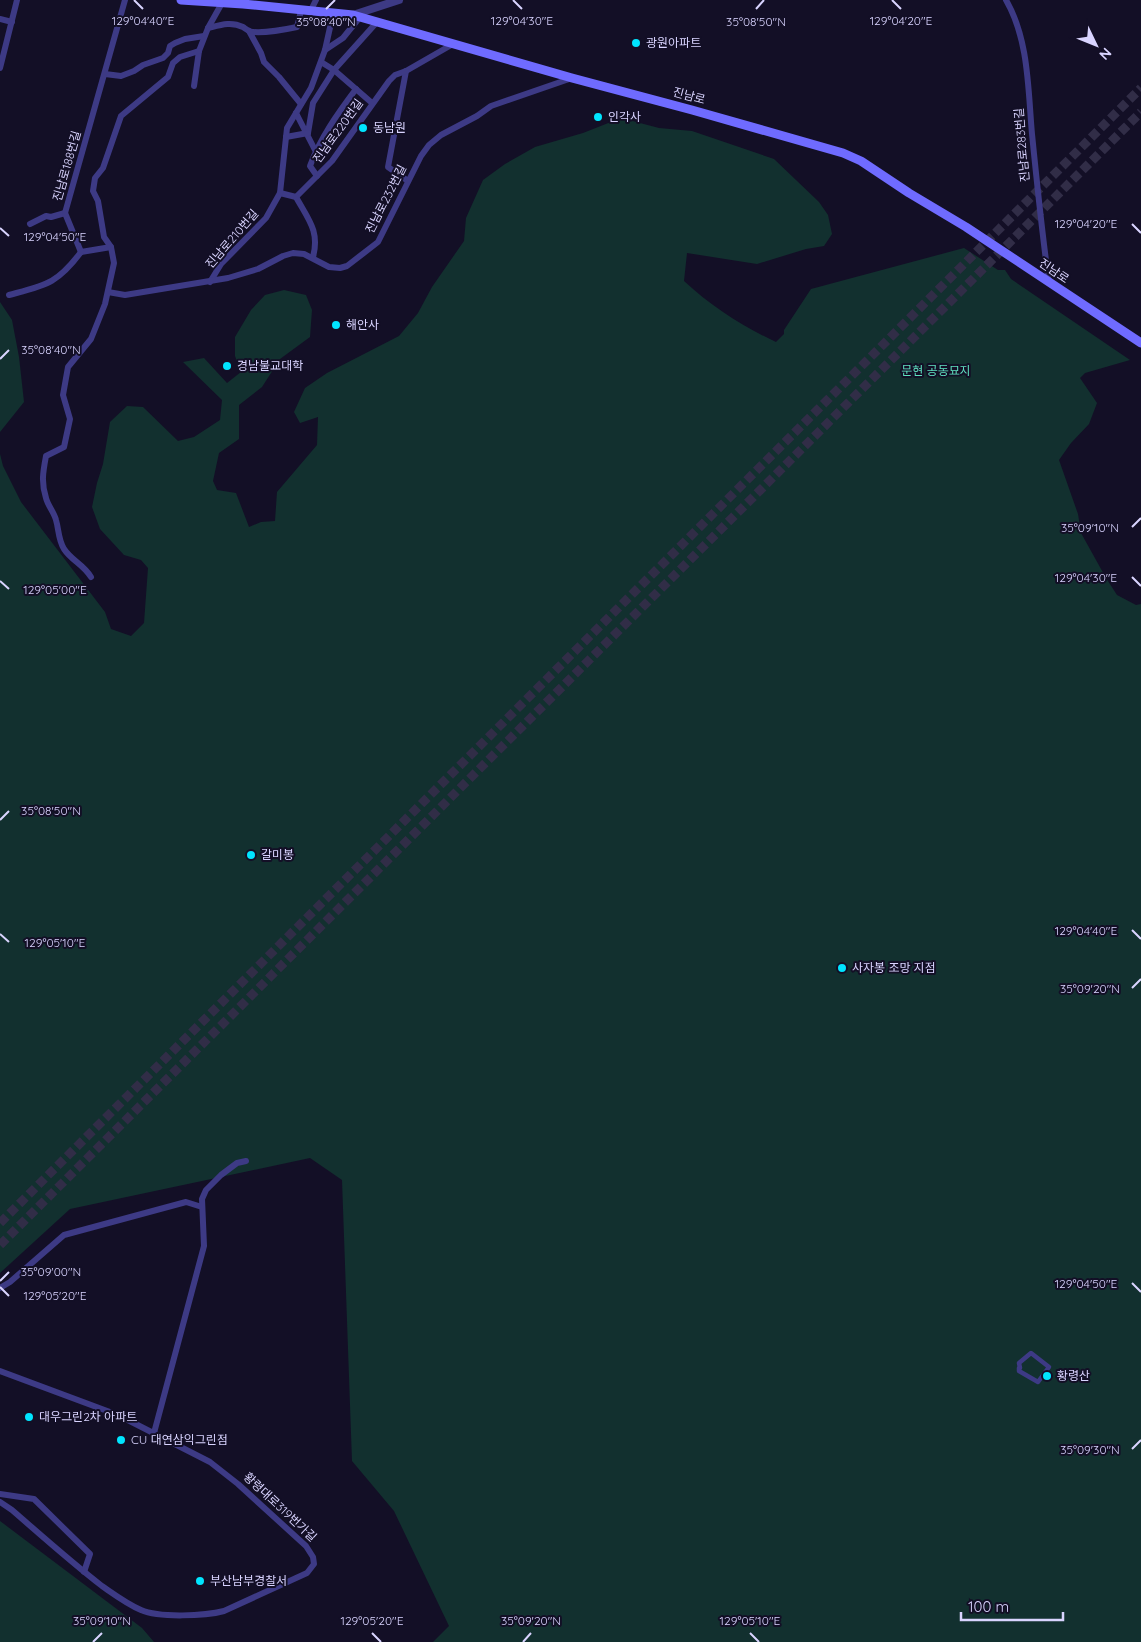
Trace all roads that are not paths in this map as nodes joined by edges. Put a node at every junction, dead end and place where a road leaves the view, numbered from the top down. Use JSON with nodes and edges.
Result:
{"nodes":[{"id":1,"x":17,"y":0,"type":"edge"},
{"id":2,"x":126,"y":0,"type":"edge"},
{"id":3,"x":181,"y":0,"type":"edge"},
{"id":4,"x":316,"y":0,"type":"edge"},
{"id":5,"x":399,"y":0,"type":"edge"},
{"id":6,"x":1006,"y":0,"type":"edge"},
{"id":7,"x":244,"y":1,"type":"edge"},
{"id":8,"x":222,"y":3,"type":"junction"},
{"id":9,"x":305,"y":12,"type":"junction"},
{"id":10,"x":334,"y":14,"type":"junction"},
{"id":11,"x":357,"y":16,"type":"junction"},
{"id":12,"x":0,"y":19,"type":"edge"},
{"id":13,"x":12,"y":22,"type":"junction"},
{"id":14,"x":377,"y":22,"type":"junction"},
{"id":15,"x":208,"y":28,"type":"junction"},
{"id":16,"x":248,"y":31,"type":"junction"},
{"id":17,"x":204,"y":36,"type":"junction"},
{"id":18,"x":452,"y":44,"type":"junction"},
{"id":19,"x":325,"y":50,"type":"junction"},
{"id":20,"x":199,"y":51,"type":"junction"},
{"id":21,"x":321,"y":62,"type":"junction"},
{"id":22,"x":0,"y":68,"type":"edge"},
{"id":23,"x":334,"y":70,"type":"junction"},
{"id":24,"x":406,"y":71,"type":"junction"},
{"id":25,"x":105,"y":74,"type":"junction"},
{"id":26,"x":572,"y":78,"type":"junction"},
{"id":27,"x":194,"y":86,"type":"dead end"},
{"id":28,"x":356,"y":89,"type":"junction"},
{"id":29,"x":372,"y":103,"type":"junction"},
{"id":30,"x":302,"y":104,"type":"junction"},
{"id":31,"x":296,"y":113,"type":"junction"},
{"id":32,"x":308,"y":132,"type":"junction"},
{"id":33,"x":286,"y":137,"type":"junction"},
{"id":34,"x":316,"y":150,"type":"junction"},
{"id":35,"x":317,"y":176,"type":"junction"},
{"id":36,"x":408,"y":181,"type":"junction"},
{"id":37,"x":280,"y":193,"type":"junction"},
{"id":38,"x":296,"y":197,"type":"junction"},
{"id":39,"x":64,"y":213,"type":"junction"},
{"id":40,"x":30,"y":224,"type":"dead end"},
{"id":41,"x":111,"y":247,"type":"junction"},
{"id":42,"x":81,"y":252,"type":"junction"},
{"id":43,"x":313,"y":257,"type":"junction"},
{"id":44,"x":210,"y":282,"type":"junction"},
{"id":45,"x":1049,"y":283,"type":"junction"},
{"id":46,"x":108,"y":292,"type":"junction"},
{"id":47,"x":9,"y":295,"type":"dead end"},
{"id":48,"x":1141,"y":342,"type":"edge"},
{"id":49,"x":91,"y":577,"type":"dead end"},
{"id":50,"x":246,"y":1161,"type":"dead end"},
{"id":51,"x":202,"y":1208,"type":"junction"},
{"id":52,"x":0,"y":1288,"type":"edge"},
{"id":53,"x":1049,"y":1367,"type":"joint"},
{"id":54,"x":0,"y":1371,"type":"edge"},
{"id":55,"x":154,"y":1433,"type":"junction"},
{"id":56,"x":0,"y":1494,"type":"edge"},
{"id":57,"x":0,"y":1502,"type":"edge"},
{"id":58,"x":84,"y":1572,"type":"junction"}],
"edges":[{"from":1,"to":13,"type":"street"},
{"from":2,"to":25,"type":"street","name":"진남로188번길"},
{"from":3,"to":8,"type":"main road","name":"진남로"},
{"from":4,"to":9,"type":"street"},
{"from":5,"to":11,"type":"street"},
{"from":6,"to":45,"type":"street","name":"진남로283번길"},
{"from":7,"to":8,"type":"main road","name":"진남로"},
{"from":7,"to":9,"type":"main road","name":"진남로"},
{"from":8,"to":15,"type":"street"},
{"from":9,"to":10,"type":"main road","name":"진남로"},
{"from":9,"to":16,"type":"street"},
{"from":10,"to":11,"type":"main road","name":"진남로"},
{"from":10,"to":19,"type":"street","name":"진남로210번길"},
{"from":11,"to":14,"type":"main road","name":"진남로"},
{"from":11,"to":19,"type":"street"},
{"from":12,"to":13,"type":"street"},
{"from":13,"to":22,"type":"street"},
{"from":14,"to":18,"type":"main road","name":"진남로"},
{"from":14,"to":23,"type":"street"},
{"from":15,"to":16,"type":"street"},
{"from":15,"to":17,"type":"street"},
{"from":16,"to":30,"type":"street"},
{"from":17,"to":20,"type":"street"},
{"from":17,"to":25,"type":"street"},
{"from":18,"to":24,"type":"street","name":"진남로220번길"},
{"from":18,"to":26,"type":"main road","name":"진남로"},
{"from":19,"to":21,"type":"street","name":"진남로210번길"},
{"from":20,"to":27,"type":"street"},
{"from":20,"to":41,"type":"street"},
{"from":21,"to":23,"type":"street"},
{"from":21,"to":30,"type":"street","name":"진남로210번길"},
{"from":23,"to":28,"type":"street"},
{"from":23,"to":32,"type":"street"},
{"from":24,"to":29,"type":"street","name":"진남로220번길"},
{"from":24,"to":36,"type":"street"},
{"from":25,"to":39,"type":"street","name":"진남로188번길"},
{"from":26,"to":36,"type":"street","name":"진남로232번길"},
{"from":26,"to":45,"type":"main road","name":"진남로"},
{"from":28,"to":29,"type":"street"},
{"from":28,"to":34,"type":"street"},
{"from":29,"to":35,"type":"street","name":"진남로220번길"},
{"from":30,"to":31,"type":"street","name":"진남로210번길"},
{"from":31,"to":32,"type":"street"},
{"from":31,"to":33,"type":"street","name":"진남로210번길"},
{"from":32,"to":33,"type":"street"},
{"from":32,"to":34,"type":"street"},
{"from":33,"to":37,"type":"street","name":"진남로210번길"},
{"from":34,"to":35,"type":"street"},
{"from":35,"to":38,"type":"street","name":"진남로220번길"},
{"from":36,"to":43,"type":"street","name":"진남로232번길"},
{"from":37,"to":38,"type":"street"},
{"from":37,"to":44,"type":"street","name":"진남로210번길"},
{"from":38,"to":43,"type":"street"},
{"from":39,"to":40,"type":"street"},
{"from":39,"to":42,"type":"street","name":"진남로188번길"},
{"from":41,"to":42,"type":"street"},
{"from":41,"to":46,"type":"street"},
{"from":42,"to":47,"type":"street"},
{"from":43,"to":44,"type":"street","name":"진남로232번길"},
{"from":44,"to":46,"type":"street","name":"진남로232번길"},
{"from":45,"to":48,"type":"main road","name":"진남로"},
{"from":46,"to":49,"type":"street"},
{"from":50,"to":51,"type":"street"},
{"from":51,"to":52,"type":"street"},
{"from":51,"to":55,"type":"street"},
{"from":53,"to":53,"type":"street"},
{"from":54,"to":55,"type":"street","name":"황령대로319번가길"},
{"from":55,"to":58,"type":"street","name":"황령대로319번가길"},
{"from":56,"to":58,"type":"street"},
{"from":57,"to":58,"type":"street","name":"황령대로319번가길"}]}
